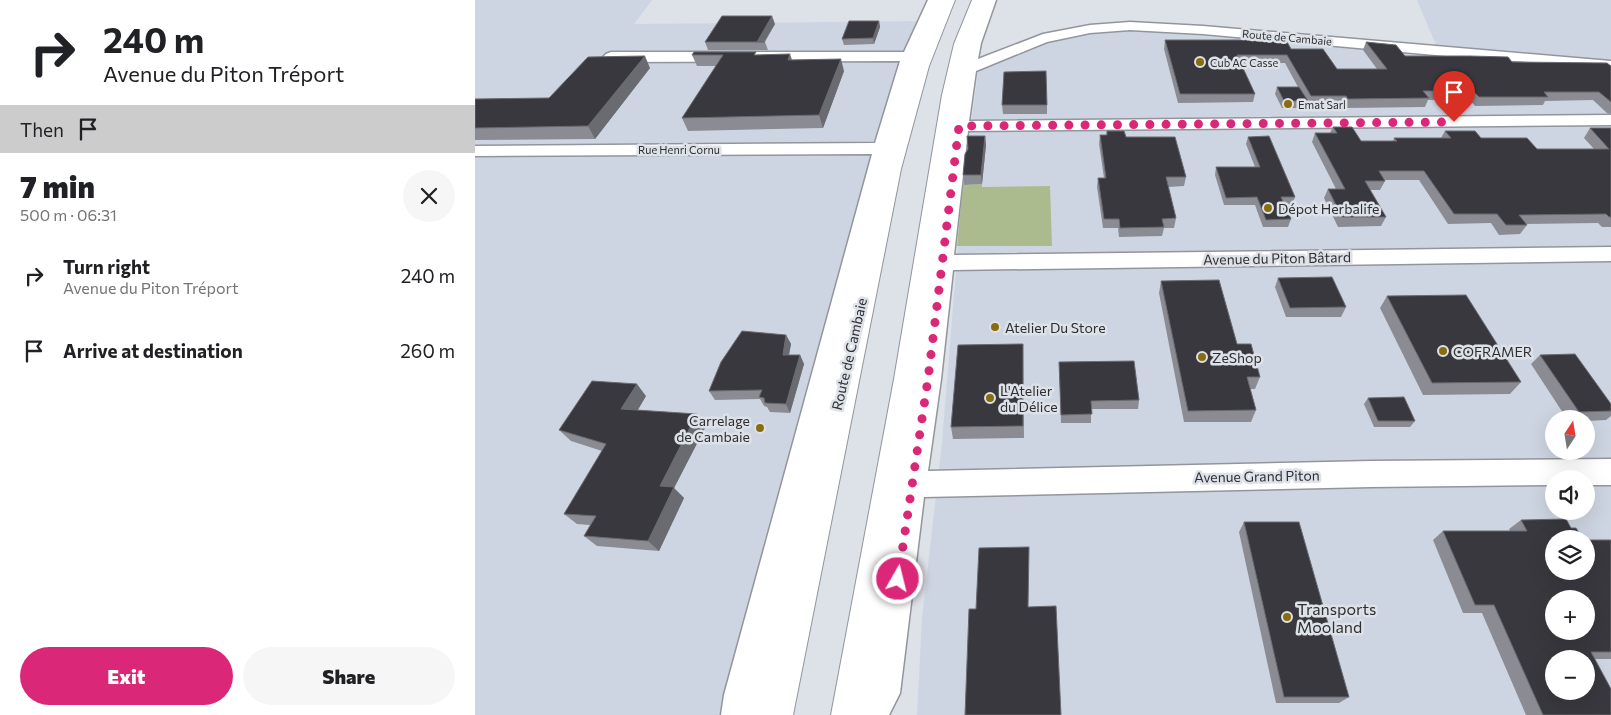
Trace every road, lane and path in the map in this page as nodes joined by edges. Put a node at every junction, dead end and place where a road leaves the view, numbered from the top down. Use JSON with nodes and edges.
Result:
{"nodes":[{"id":1,"x":935,"y":0,"type":"edge"},
{"id":2,"x":948,"y":0,"type":"edge"},
{"id":3,"x":979,"y":0,"type":"edge"},
{"id":4,"x":989,"y":0,"type":"edge"},
{"id":5,"x":909,"y":57,"type":"junction"},
{"id":6,"x":606,"y":58,"type":"edge"},
{"id":7,"x":971,"y":59,"type":"junction"},
{"id":8,"x":1611,"y":66,"type":"edge"},
{"id":9,"x":1611,"y":120,"type":"edge"},
{"id":10,"x":959,"y":126,"type":"junction"},
{"id":11,"x":883,"y":148,"type":"junction"},
{"id":12,"x":475,"y":152,"type":"edge"},
{"id":13,"x":1611,"y":254,"type":"edge"},
{"id":14,"x":942,"y":263,"type":"junction"},
{"id":15,"x":1608,"y":476,"type":"edge"},
{"id":16,"x":911,"y":484,"type":"junction"},
{"id":17,"x":739,"y":715,"type":"edge"},
{"id":18,"x":773,"y":715,"type":"edge"},
{"id":19,"x":851,"y":715,"type":"edge"},
{"id":20,"x":867,"y":715,"type":"edge"}],
"edges":[{"from":1,"to":5,"type":"street"},
{"from":2,"to":18,"type":"main road","name":"Route de Cambaie"},
{"from":3,"to":19,"type":"main road"},
{"from":4,"to":7,"type":"street"},
{"from":5,"to":6,"type":"street"},
{"from":5,"to":11,"type":"street"},
{"from":7,"to":8,"type":"street","name":"Route de Cambaie"},
{"from":7,"to":10,"type":"street"},
{"from":9,"to":10,"type":"street"},
{"from":10,"to":14,"type":"street"},
{"from":11,"to":12,"type":"street","name":"Rue Henri Cornu"},
{"from":11,"to":17,"type":"street"},
{"from":13,"to":14,"type":"street","name":"Avenue du Piton Bâtard"},
{"from":14,"to":16,"type":"street"},
{"from":15,"to":16,"type":"street","name":"Avenue Grand Piton"},
{"from":16,"to":20,"type":"street"}]}
